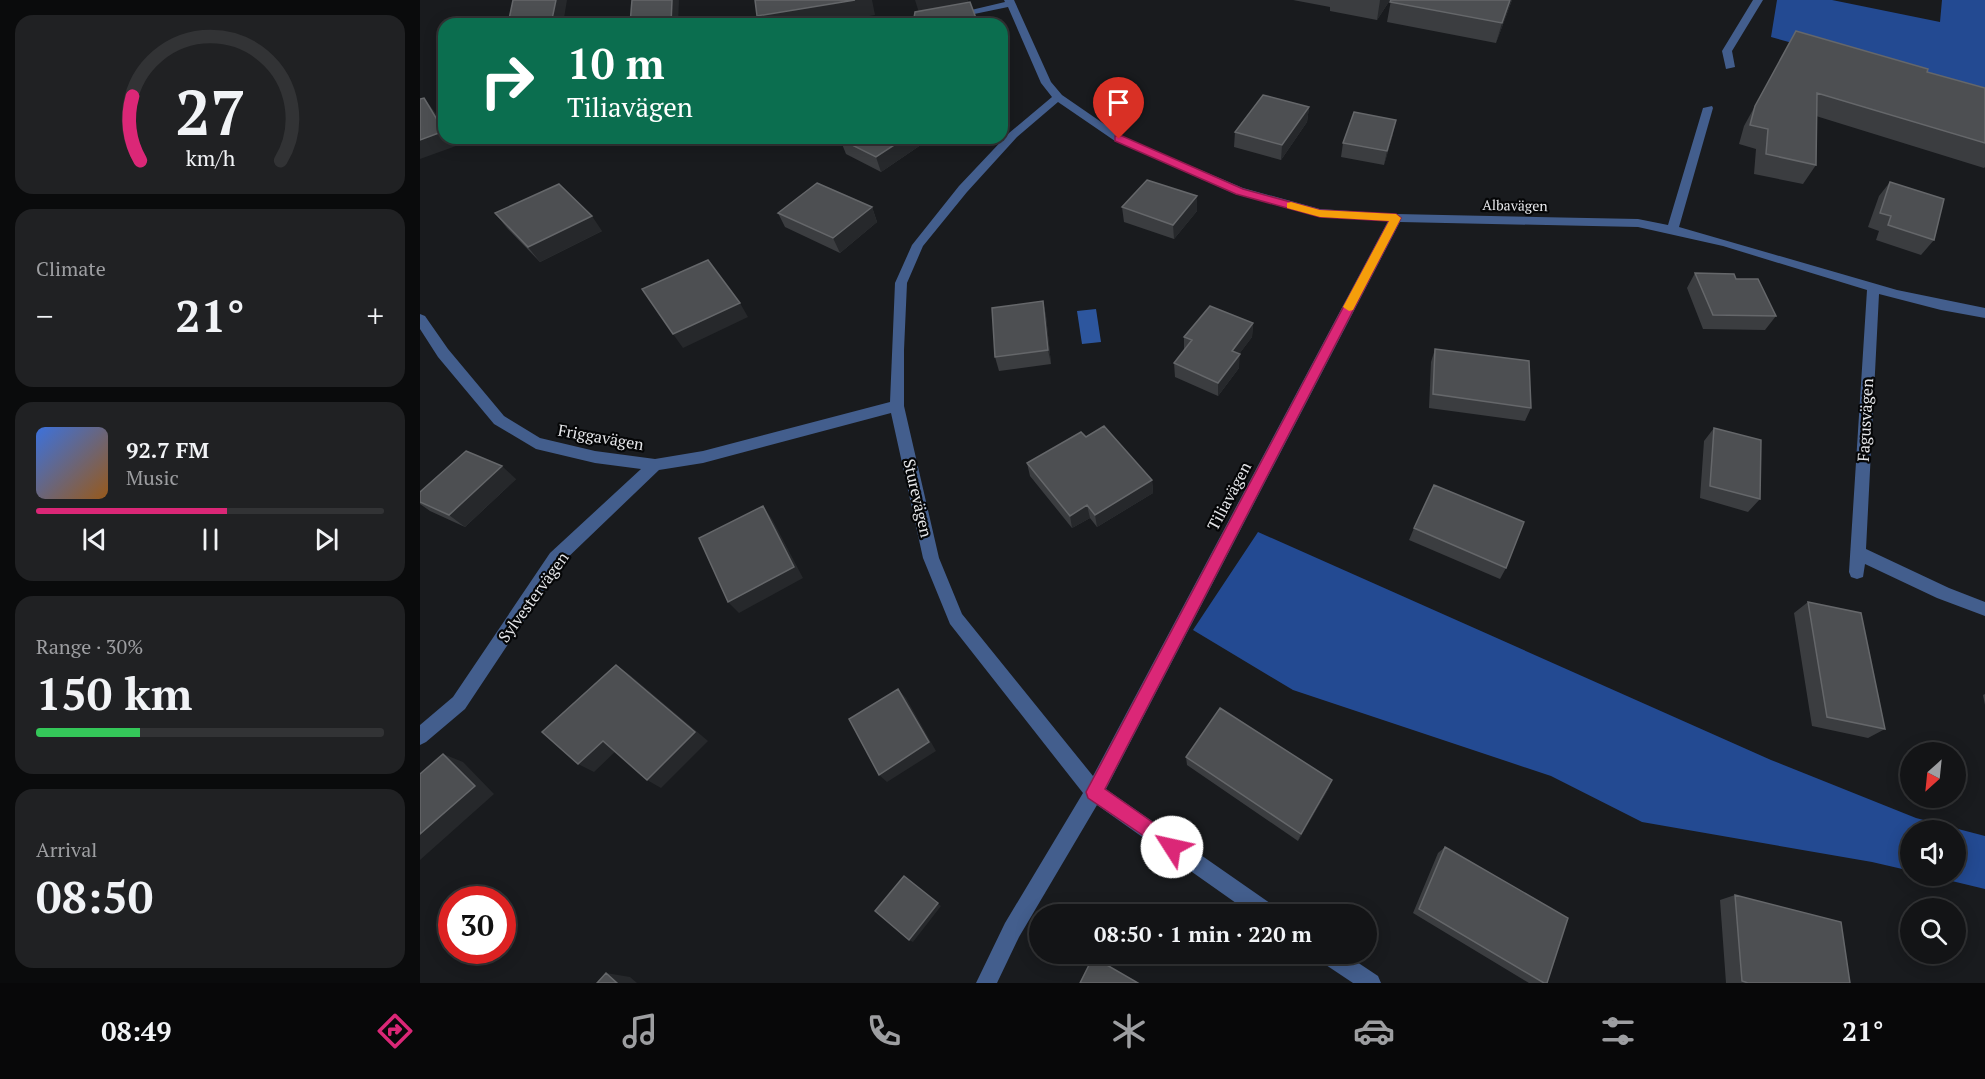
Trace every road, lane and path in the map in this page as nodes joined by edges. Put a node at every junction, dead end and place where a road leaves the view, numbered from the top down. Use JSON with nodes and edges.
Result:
{"nodes":[{"id":1,"x":1758,"y":0,"type":"edge"},
{"id":2,"x":1010,"y":2,"type":"edge"},
{"id":3,"x":934,"y":18,"type":"edge"},
{"id":4,"x":1730,"y":67,"type":"dead end"},
{"id":5,"x":1058,"y":97,"type":"junction"},
{"id":6,"x":1708,"y":108,"type":"dead end"},
{"id":7,"x":1008,"y":140,"type":"edge"},
{"id":8,"x":1005,"y":144,"type":"edge"},
{"id":9,"x":1396,"y":218,"type":"junction"},
{"id":10,"x":1673,"y":229,"type":"junction"},
{"id":11,"x":1873,"y":288,"type":"junction"},
{"id":12,"x":1985,"y":313,"type":"edge"},
{"id":13,"x":420,"y":319,"type":"edge"},
{"id":14,"x":897,"y":406,"type":"junction"},
{"id":15,"x":655,"y":465,"type":"junction"},
{"id":16,"x":1857,"y":552,"type":"junction"},
{"id":17,"x":1857,"y":572,"type":"dead end"},
{"id":18,"x":1985,"y":609,"type":"edge"},
{"id":19,"x":420,"y":736,"type":"edge"},
{"id":20,"x":1094,"y":792,"type":"junction"},
{"id":21,"x":1254,"y":904,"type":"edge"},
{"id":22,"x":1342,"y":964,"type":"edge"},
{"id":23,"x":986,"y":983,"type":"edge"},
{"id":24,"x":1371,"y":983,"type":"edge"}],
"edges":[{"from":1,"to":4,"type":"street"},
{"from":2,"to":3,"type":"street"},
{"from":2,"to":5,"type":"street"},
{"from":5,"to":7,"type":"street","name":"Sturevägen"},
{"from":5,"to":9,"type":"street","name":"Albavägen"},
{"from":6,"to":10,"type":"street"},
{"from":8,"to":14,"type":"street","name":"Sturevägen"},
{"from":9,"to":10,"type":"street","name":"Albavägen"},
{"from":9,"to":20,"type":"street","name":"Tiliavägen"},
{"from":10,"to":11,"type":"street","name":"Albavägen"},
{"from":11,"to":12,"type":"street","name":"Albavägen"},
{"from":11,"to":16,"type":"street","name":"Fagusvägen"},
{"from":13,"to":15,"type":"street","name":"Friggavägen"},
{"from":14,"to":15,"type":"street","name":"Friggavägen"},
{"from":14,"to":20,"type":"street","name":"Sturevägen"},
{"from":15,"to":19,"type":"street","name":"Sylvestervägen"},
{"from":16,"to":17,"type":"street","name":"Fagusvägen"},
{"from":16,"to":18,"type":"street"},
{"from":20,"to":21,"type":"street","name":"Sturevägen"},
{"from":20,"to":23,"type":"street"},
{"from":22,"to":24,"type":"street"}]}
